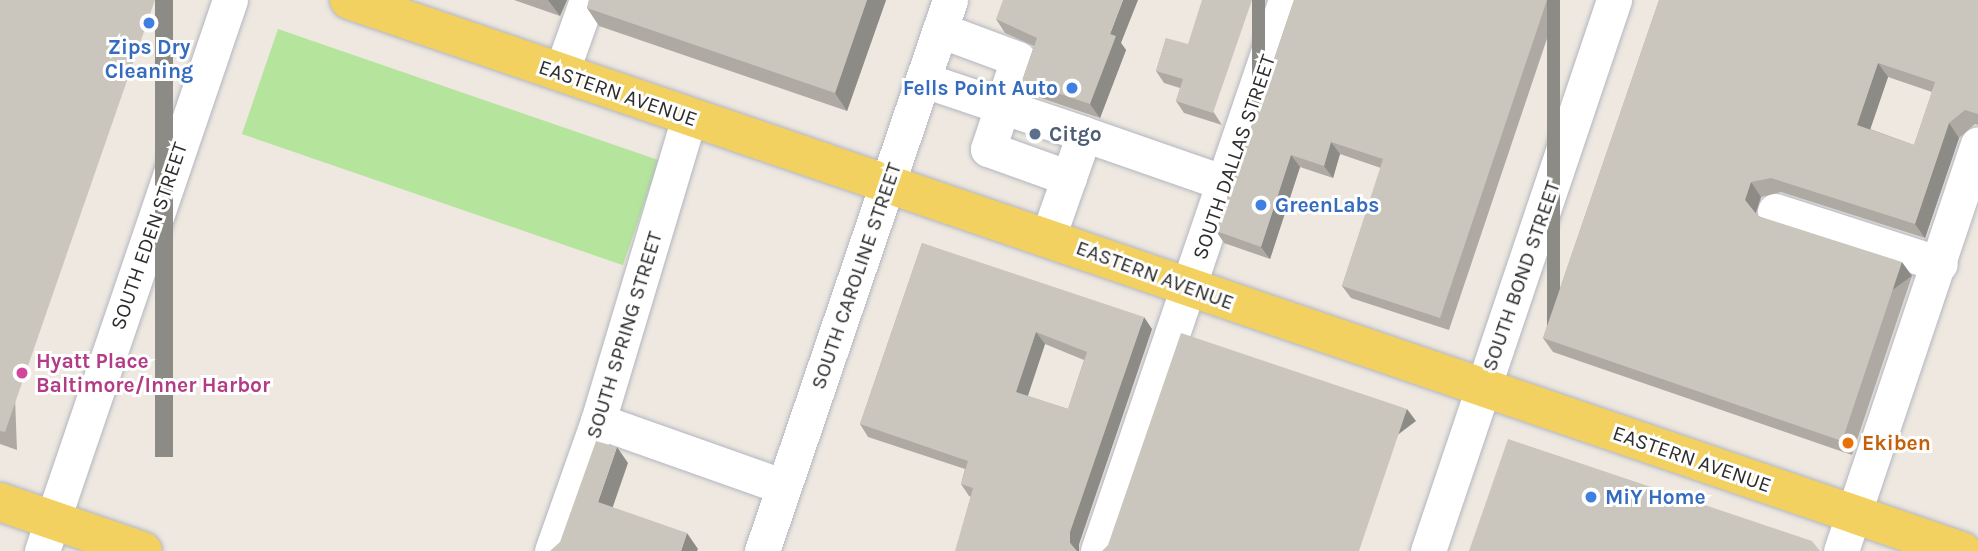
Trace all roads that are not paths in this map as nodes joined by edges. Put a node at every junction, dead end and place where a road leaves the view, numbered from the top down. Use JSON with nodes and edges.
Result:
{"nodes":[{"id":1,"x":230,"y":0,"type":"edge"},
{"id":2,"x":349,"y":0,"type":"edge"},
{"id":3,"x":587,"y":0,"type":"edge"},
{"id":4,"x":1286,"y":0,"type":"edge"},
{"id":5,"x":1614,"y":0,"type":"edge"},
{"id":6,"x":945,"y":15,"type":"edge"},
{"id":7,"x":561,"y":73,"type":"junction"},
{"id":8,"x":923,"y":80,"type":"junction"},
{"id":9,"x":1003,"y":106,"type":"junction"},
{"id":10,"x":690,"y":118,"type":"junction"},
{"id":11,"x":1084,"y":134,"type":"junction"},
{"id":12,"x":1978,"y":144,"type":"edge"},
{"id":13,"x":1069,"y":178,"type":"junction"},
{"id":14,"x":1225,"y":183,"type":"junction"},
{"id":15,"x":887,"y":184,"type":"junction"},
{"id":16,"x":1775,"y":211,"type":"dead end"},
{"id":17,"x":1048,"y":237,"type":"junction"},
{"id":18,"x":1940,"y":264,"type":"junction"},
{"id":19,"x":1190,"y":288,"type":"junction"},
{"id":20,"x":1483,"y":388,"type":"junction"},
{"id":21,"x":598,"y":421,"type":"junction"},
{"id":22,"x":784,"y":487,"type":"junction"},
{"id":23,"x":0,"y":502,"type":"edge"},
{"id":24,"x":1854,"y":514,"type":"junction"},
{"id":25,"x":47,"y":536,"type":"edge"},
{"id":26,"x":143,"y":551,"type":"edge"},
{"id":27,"x":552,"y":551,"type":"edge"},
{"id":28,"x":762,"y":551,"type":"edge"},
{"id":29,"x":1098,"y":551,"type":"edge"},
{"id":30,"x":1428,"y":551,"type":"edge"},
{"id":31,"x":1841,"y":551,"type":"edge"},
{"id":32,"x":1962,"y":551,"type":"edge"}],
"edges":[{"from":1,"to":25,"type":"street","name":"SOUTH EDEN STREET"},
{"from":2,"to":7,"type":"main road","name":"EASTERN AVENUE"},
{"from":3,"to":7,"type":"street"},
{"from":4,"to":14,"type":"street","name":"SOUTH DALLAS STREET"},
{"from":5,"to":20,"type":"street","name":"SOUTH BOND STREET"},
{"from":6,"to":8,"type":"street","name":"SOUTH CAROLINE STREET"},
{"from":6,"to":9,"type":"street"},
{"from":7,"to":10,"type":"main road","name":"EASTERN AVENUE"},
{"from":8,"to":9,"type":"street"},
{"from":8,"to":15,"type":"street","name":"SOUTH CAROLINE STREET"},
{"from":9,"to":11,"type":"street"},
{"from":9,"to":13,"type":"street"},
{"from":10,"to":15,"type":"main road","name":"EASTERN AVENUE"},
{"from":10,"to":21,"type":"street","name":"SOUTH SPRING STREET"},
{"from":11,"to":13,"type":"street"},
{"from":11,"to":14,"type":"street"},
{"from":12,"to":18,"type":"street"},
{"from":13,"to":17,"type":"street"},
{"from":14,"to":19,"type":"street","name":"SOUTH DALLAS STREET"},
{"from":15,"to":17,"type":"main road","name":"EASTERN AVENUE"},
{"from":15,"to":22,"type":"street","name":"SOUTH CAROLINE STREET"},
{"from":16,"to":18,"type":"street"},
{"from":17,"to":19,"type":"main road","name":"EASTERN AVENUE"},
{"from":18,"to":24,"type":"street"},
{"from":19,"to":20,"type":"main road","name":"EASTERN AVENUE"},
{"from":19,"to":29,"type":"street","name":"SOUTH DALLAS STREET"},
{"from":20,"to":24,"type":"main road","name":"EASTERN AVENUE"},
{"from":20,"to":30,"type":"street","name":"SOUTH BOND STREET"},
{"from":21,"to":22,"type":"street"},
{"from":21,"to":27,"type":"street","name":"SOUTH SPRING STREET"},
{"from":22,"to":28,"type":"street","name":"SOUTH CAROLINE STREET"},
{"from":23,"to":25,"type":"main road"},
{"from":24,"to":31,"type":"street"},
{"from":24,"to":32,"type":"main road","name":"EASTERN AVENUE"},
{"from":25,"to":26,"type":"main road"}]}
